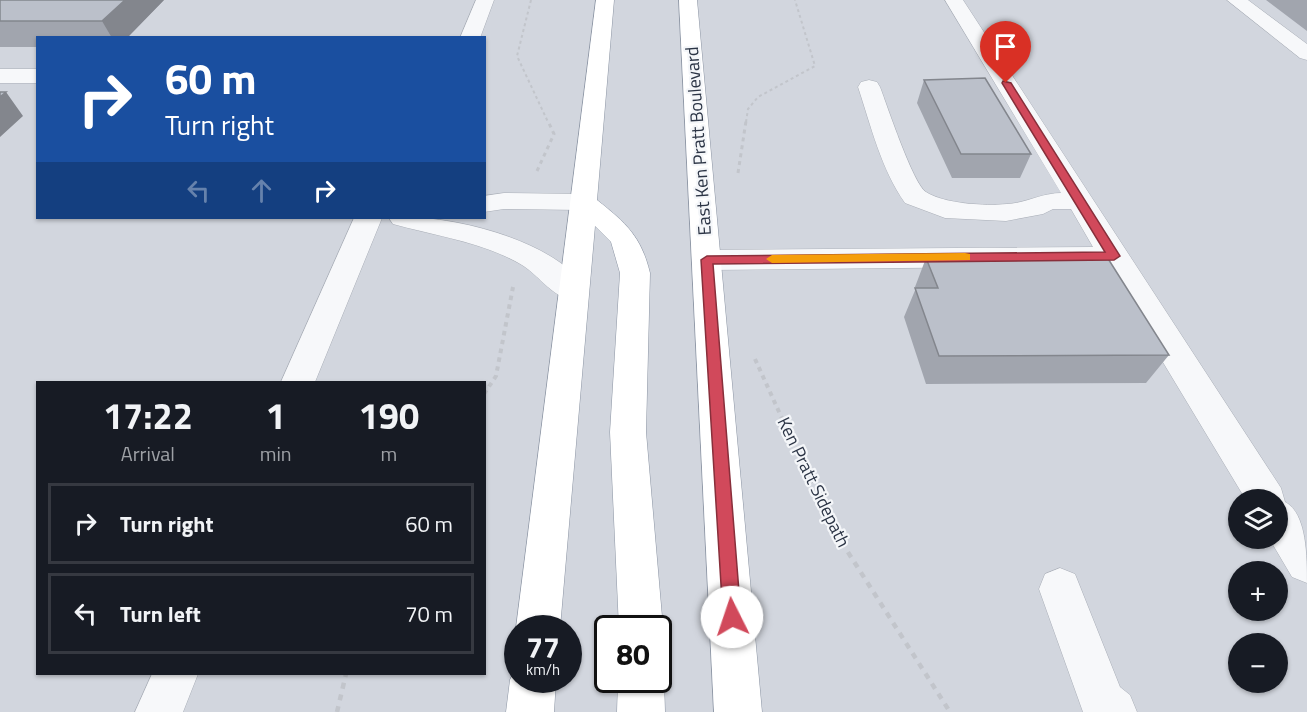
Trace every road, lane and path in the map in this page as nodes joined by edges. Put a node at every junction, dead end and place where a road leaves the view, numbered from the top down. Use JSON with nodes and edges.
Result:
{"nodes":[{"id":1,"x":485,"y":0,"type":"edge"},
{"id":2,"x":531,"y":0,"type":"edge"},
{"id":3,"x":605,"y":0,"type":"edge"},
{"id":4,"x":688,"y":0,"type":"edge"},
{"id":5,"x":795,"y":0,"type":"edge"},
{"id":6,"x":954,"y":0,"type":"edge"},
{"id":7,"x":1236,"y":0,"type":"edge"},
{"id":8,"x":471,"y":36,"type":"edge"},
{"id":9,"x":1307,"y":54,"type":"edge"},
{"id":10,"x":0,"y":76,"type":"edge"},
{"id":11,"x":36,"y":76,"type":"edge"},
{"id":12,"x":868,"y":87,"type":"dead end"},
{"id":13,"x":537,"y":171,"type":"dead end"},
{"id":14,"x":738,"y":174,"type":"dead end"},
{"id":15,"x":1080,"y":201,"type":"junction"},
{"id":16,"x":582,"y":202,"type":"junction"},
{"id":17,"x":486,"y":204,"type":"edge"},
{"id":18,"x":368,"y":219,"type":"edge"},
{"id":19,"x":407,"y":219,"type":"edge"},
{"id":20,"x":1114,"y":256,"type":"junction"},
{"id":21,"x":707,"y":260,"type":"junction"},
{"id":22,"x":514,"y":280,"type":"dead end"},
{"id":23,"x":573,"y":291,"type":"junction"},
{"id":24,"x":753,"y":355,"type":"dead end"},
{"id":25,"x":298,"y":381,"type":"edge"},
{"id":26,"x":486,"y":391,"type":"edge"},
{"id":27,"x":1260,"y":489,"type":"edge"},
{"id":28,"x":1288,"y":534,"type":"edge"},
{"id":29,"x":1307,"y":563,"type":"edge"},
{"id":30,"x":1060,"y":589,"type":"dead end"},
{"id":31,"x":539,"y":615,"type":"edge"},
{"id":32,"x":639,"y":615,"type":"edge"},
{"id":33,"x":176,"y":675,"type":"edge"},
{"id":34,"x":346,"y":675,"type":"edge"},
{"id":35,"x":532,"y":693,"type":"edge"},
{"id":36,"x":641,"y":693,"type":"edge"},
{"id":37,"x":159,"y":712,"type":"edge"},
{"id":38,"x":337,"y":712,"type":"edge"},
{"id":39,"x":530,"y":712,"type":"edge"},
{"id":40,"x":641,"y":712,"type":"edge"},
{"id":41,"x":738,"y":712,"type":"edge"},
{"id":42,"x":950,"y":712,"type":"edge"},
{"id":43,"x":1113,"y":712,"type":"edge"}],
"edges":[{"from":1,"to":8,"type":"lane"},
{"from":2,"to":13,"type":"path"},
{"from":3,"to":16,"type":"highway"},
{"from":4,"to":21,"type":"highway","name":"East Ken Pratt Boulevard"},
{"from":5,"to":14,"type":"path"},
{"from":6,"to":15,"type":"lane"},
{"from":7,"to":9,"type":"lane"},
{"from":10,"to":11,"type":"lane"},
{"from":12,"to":15,"type":"lane"},
{"from":15,"to":20,"type":"lane"},
{"from":16,"to":17,"type":"lane"},
{"from":16,"to":23,"type":"highway"},
{"from":16,"to":32,"type":"highway"},
{"from":18,"to":25,"type":"lane"},
{"from":19,"to":23,"type":"lane"},
{"from":20,"to":21,"type":"lane"},
{"from":20,"to":27,"type":"lane"},
{"from":21,"to":41,"type":"highway","name":"East Ken Pratt Boulevard"},
{"from":22,"to":26,"type":"path"},
{"from":23,"to":31,"type":"highway"},
{"from":24,"to":42,"type":"path","name":"Ken Pratt Sidepath"},
{"from":28,"to":29,"type":"lane"},
{"from":30,"to":43,"type":"lane"},
{"from":33,"to":37,"type":"lane"},
{"from":34,"to":38,"type":"path"},
{"from":35,"to":39,"type":"highway"},
{"from":36,"to":40,"type":"highway"}]}
